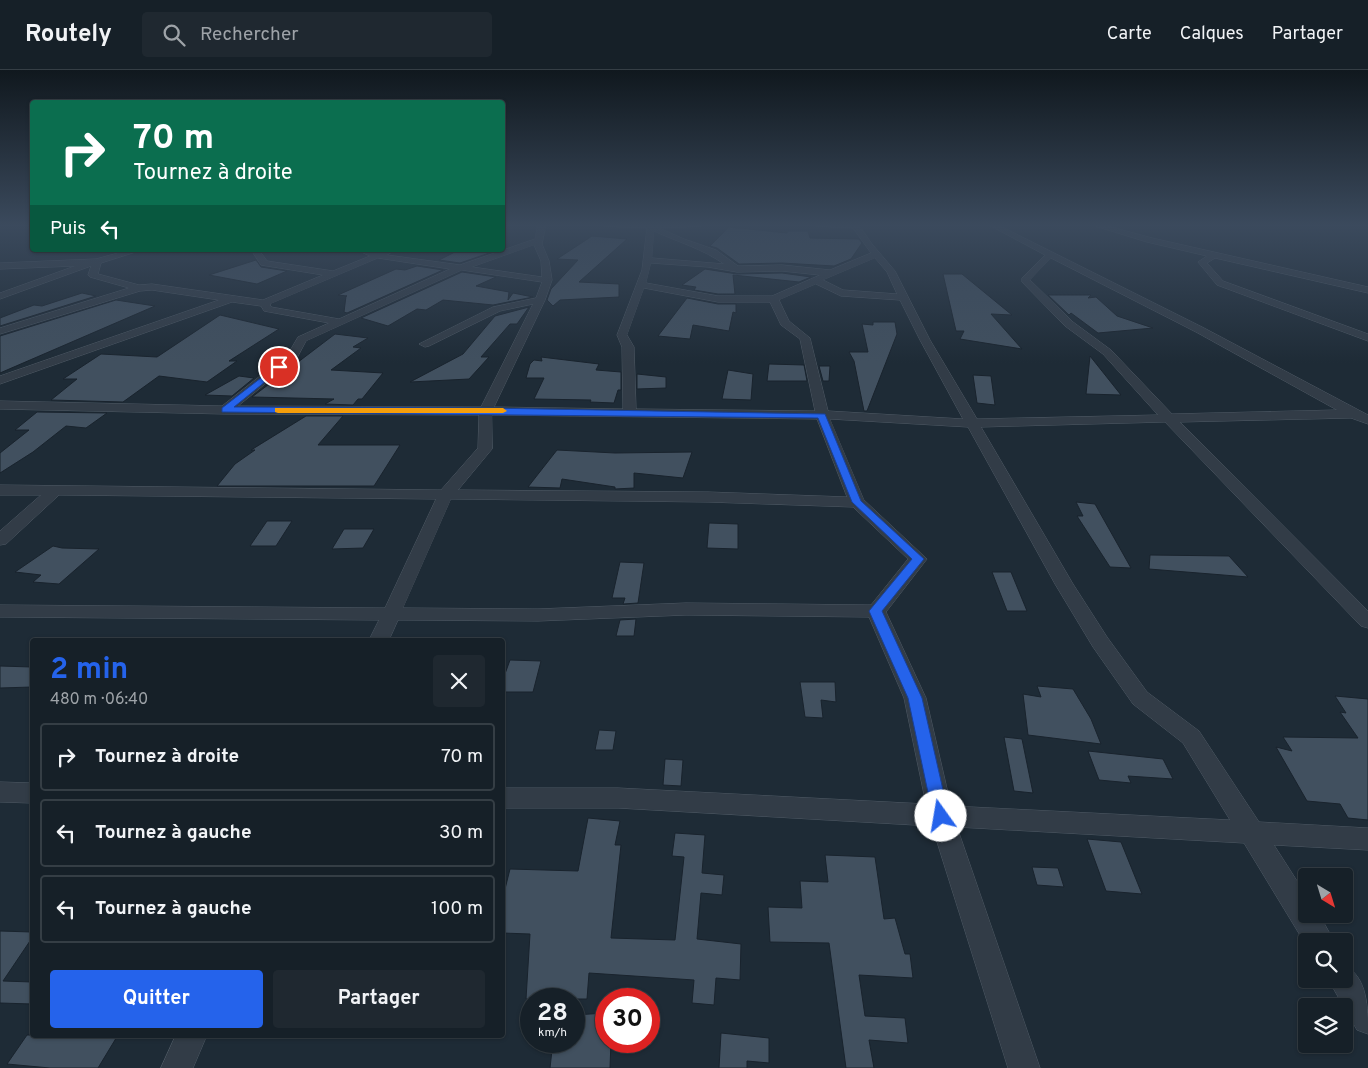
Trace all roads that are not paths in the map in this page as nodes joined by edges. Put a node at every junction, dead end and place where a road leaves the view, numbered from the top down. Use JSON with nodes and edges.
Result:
{"nodes":[{"id":1,"x":72,"y":271,"type":"edge"},
{"id":2,"x":94,"y":271,"type":"edge"},
{"id":3,"x":313,"y":271,"type":"edge"},
{"id":4,"x":343,"y":271,"type":"edge"},
{"id":5,"x":456,"y":271,"type":"edge"},
{"id":6,"x":480,"y":271,"type":"edge"},
{"id":7,"x":546,"y":271,"type":"edge"},
{"id":8,"x":646,"y":271,"type":"edge"},
{"id":9,"x":807,"y":271,"type":"edge"},
{"id":10,"x":836,"y":271,"type":"edge"},
{"id":11,"x":891,"y":271,"type":"edge"},
{"id":12,"x":1033,"y":271,"type":"edge"},
{"id":13,"x":1083,"y":271,"type":"edge"},
{"id":14,"x":1209,"y":271,"type":"edge"},
{"id":15,"x":1285,"y":271,"type":"edge"},
{"id":16,"x":830,"y":273,"type":"junction"},
{"id":17,"x":335,"y":274,"type":"junction"},
{"id":18,"x":547,"y":280,"type":"junction"},
{"id":19,"x":816,"y":280,"type":"junction"},
{"id":20,"x":641,"y":285,"type":"junction"},
{"id":21,"x":139,"y":288,"type":"junction"},
{"id":22,"x":1368,"y":290,"type":"edge"},
{"id":23,"x":0,"y":296,"type":"edge"},
{"id":24,"x":904,"y":297,"type":"junction"},
{"id":25,"x":231,"y":299,"type":"junction"},
{"id":26,"x":774,"y":299,"type":"junction"},
{"id":27,"x":540,"y":300,"type":"junction"},
{"id":28,"x":264,"y":303,"type":"junction"},
{"id":29,"x":341,"y":322,"type":"junction"},
{"id":30,"x":0,"y":331,"type":"edge"},
{"id":31,"x":1368,"y":338,"type":"edge"},
{"id":32,"x":425,"y":344,"type":"dead end"},
{"id":33,"x":0,"y":380,"type":"edge"},
{"id":34,"x":0,"y":405,"type":"edge"},
{"id":35,"x":225,"y":410,"type":"junction"},
{"id":36,"x":486,"y":411,"type":"junction"},
{"id":37,"x":630,"y":413,"type":"junction"},
{"id":38,"x":1353,"y":414,"type":"junction"},
{"id":39,"x":822,"y":415,"type":"junction"},
{"id":40,"x":1169,"y":419,"type":"junction"},
{"id":41,"x":1368,"y":420,"type":"edge"},
{"id":42,"x":972,"y":423,"type":"junction"},
{"id":43,"x":0,"y":490,"type":"edge"},
{"id":44,"x":55,"y":491,"type":"junction"},
{"id":45,"x":446,"y":494,"type":"junction"},
{"id":46,"x":857,"y":502,"type":"junction"},
{"id":47,"x":0,"y":540,"type":"edge"},
{"id":48,"x":0,"y":611,"type":"edge"},
{"id":49,"x":876,"y":611,"type":"junction"},
{"id":50,"x":393,"y":613,"type":"junction"},
{"id":51,"x":1368,"y":622,"type":"edge"},
{"id":52,"x":380,"y":638,"type":"edge"},
{"id":53,"x":0,"y":792,"type":"edge"},
{"id":54,"x":30,"y":793,"type":"edge"},
{"id":55,"x":505,"y":798,"type":"edge"},
{"id":56,"x":941,"y":816,"type":"junction"},
{"id":57,"x":1253,"y":833,"type":"junction"},
{"id":58,"x":1368,"y":839,"type":"edge"},
{"id":59,"x":1315,"y":933,"type":"edge"},
{"id":60,"x":1349,"y":988,"type":"edge"},
{"id":61,"x":1368,"y":1019,"type":"edge"},
{"id":62,"x":191,"y":1038,"type":"edge"},
{"id":63,"x":177,"y":1068,"type":"edge"},
{"id":64,"x":1024,"y":1068,"type":"edge"}],
"edges":[{"from":1,"to":23,"type":"street"},
{"from":2,"to":21,"type":"street"},
{"from":3,"to":17,"type":"street"},
{"from":4,"to":17,"type":"street"},
{"from":5,"to":29,"type":"street"},
{"from":6,"to":18,"type":"street"},
{"from":7,"to":18,"type":"street"},
{"from":8,"to":20,"type":"street"},
{"from":9,"to":16,"type":"street"},
{"from":10,"to":16,"type":"street"},
{"from":11,"to":24,"type":"street"},
{"from":12,"to":40,"type":"street"},
{"from":13,"to":38,"type":"street"},
{"from":14,"to":31,"type":"street"},
{"from":15,"to":22,"type":"street"},
{"from":16,"to":19,"type":"street"},
{"from":17,"to":28,"type":"street"},
{"from":18,"to":27,"type":"street"},
{"from":19,"to":24,"type":"street"},
{"from":19,"to":26,"type":"street"},
{"from":20,"to":26,"type":"street"},
{"from":20,"to":37,"type":"street"},
{"from":21,"to":25,"type":"street"},
{"from":21,"to":30,"type":"street"},
{"from":24,"to":42,"type":"street"},
{"from":25,"to":28,"type":"street"},
{"from":25,"to":33,"type":"street"},
{"from":26,"to":39,"type":"street"},
{"from":27,"to":32,"type":"street"},
{"from":27,"to":36,"type":"street"},
{"from":28,"to":29,"type":"street"},
{"from":29,"to":35,"type":"street"},
{"from":34,"to":35,"type":"street"},
{"from":35,"to":36,"type":"street"},
{"from":36,"to":37,"type":"street"},
{"from":36,"to":45,"type":"street"},
{"from":37,"to":39,"type":"street"},
{"from":38,"to":40,"type":"street"},
{"from":38,"to":41,"type":"street"},
{"from":39,"to":42,"type":"street"},
{"from":39,"to":46,"type":"street"},
{"from":40,"to":42,"type":"street"},
{"from":40,"to":51,"type":"street"},
{"from":42,"to":57,"type":"street"},
{"from":43,"to":44,"type":"street"},
{"from":44,"to":45,"type":"street"},
{"from":44,"to":47,"type":"street"},
{"from":45,"to":46,"type":"street"},
{"from":45,"to":50,"type":"street"},
{"from":46,"to":49,"type":"street"},
{"from":48,"to":50,"type":"street"},
{"from":49,"to":50,"type":"street"},
{"from":49,"to":56,"type":"street"},
{"from":50,"to":52,"type":"street"},
{"from":53,"to":54,"type":"street"},
{"from":55,"to":56,"type":"street"},
{"from":56,"to":57,"type":"street"},
{"from":56,"to":64,"type":"street"},
{"from":57,"to":58,"type":"street"},
{"from":57,"to":59,"type":"street"},
{"from":60,"to":61,"type":"street"},
{"from":62,"to":63,"type":"street"}]}
